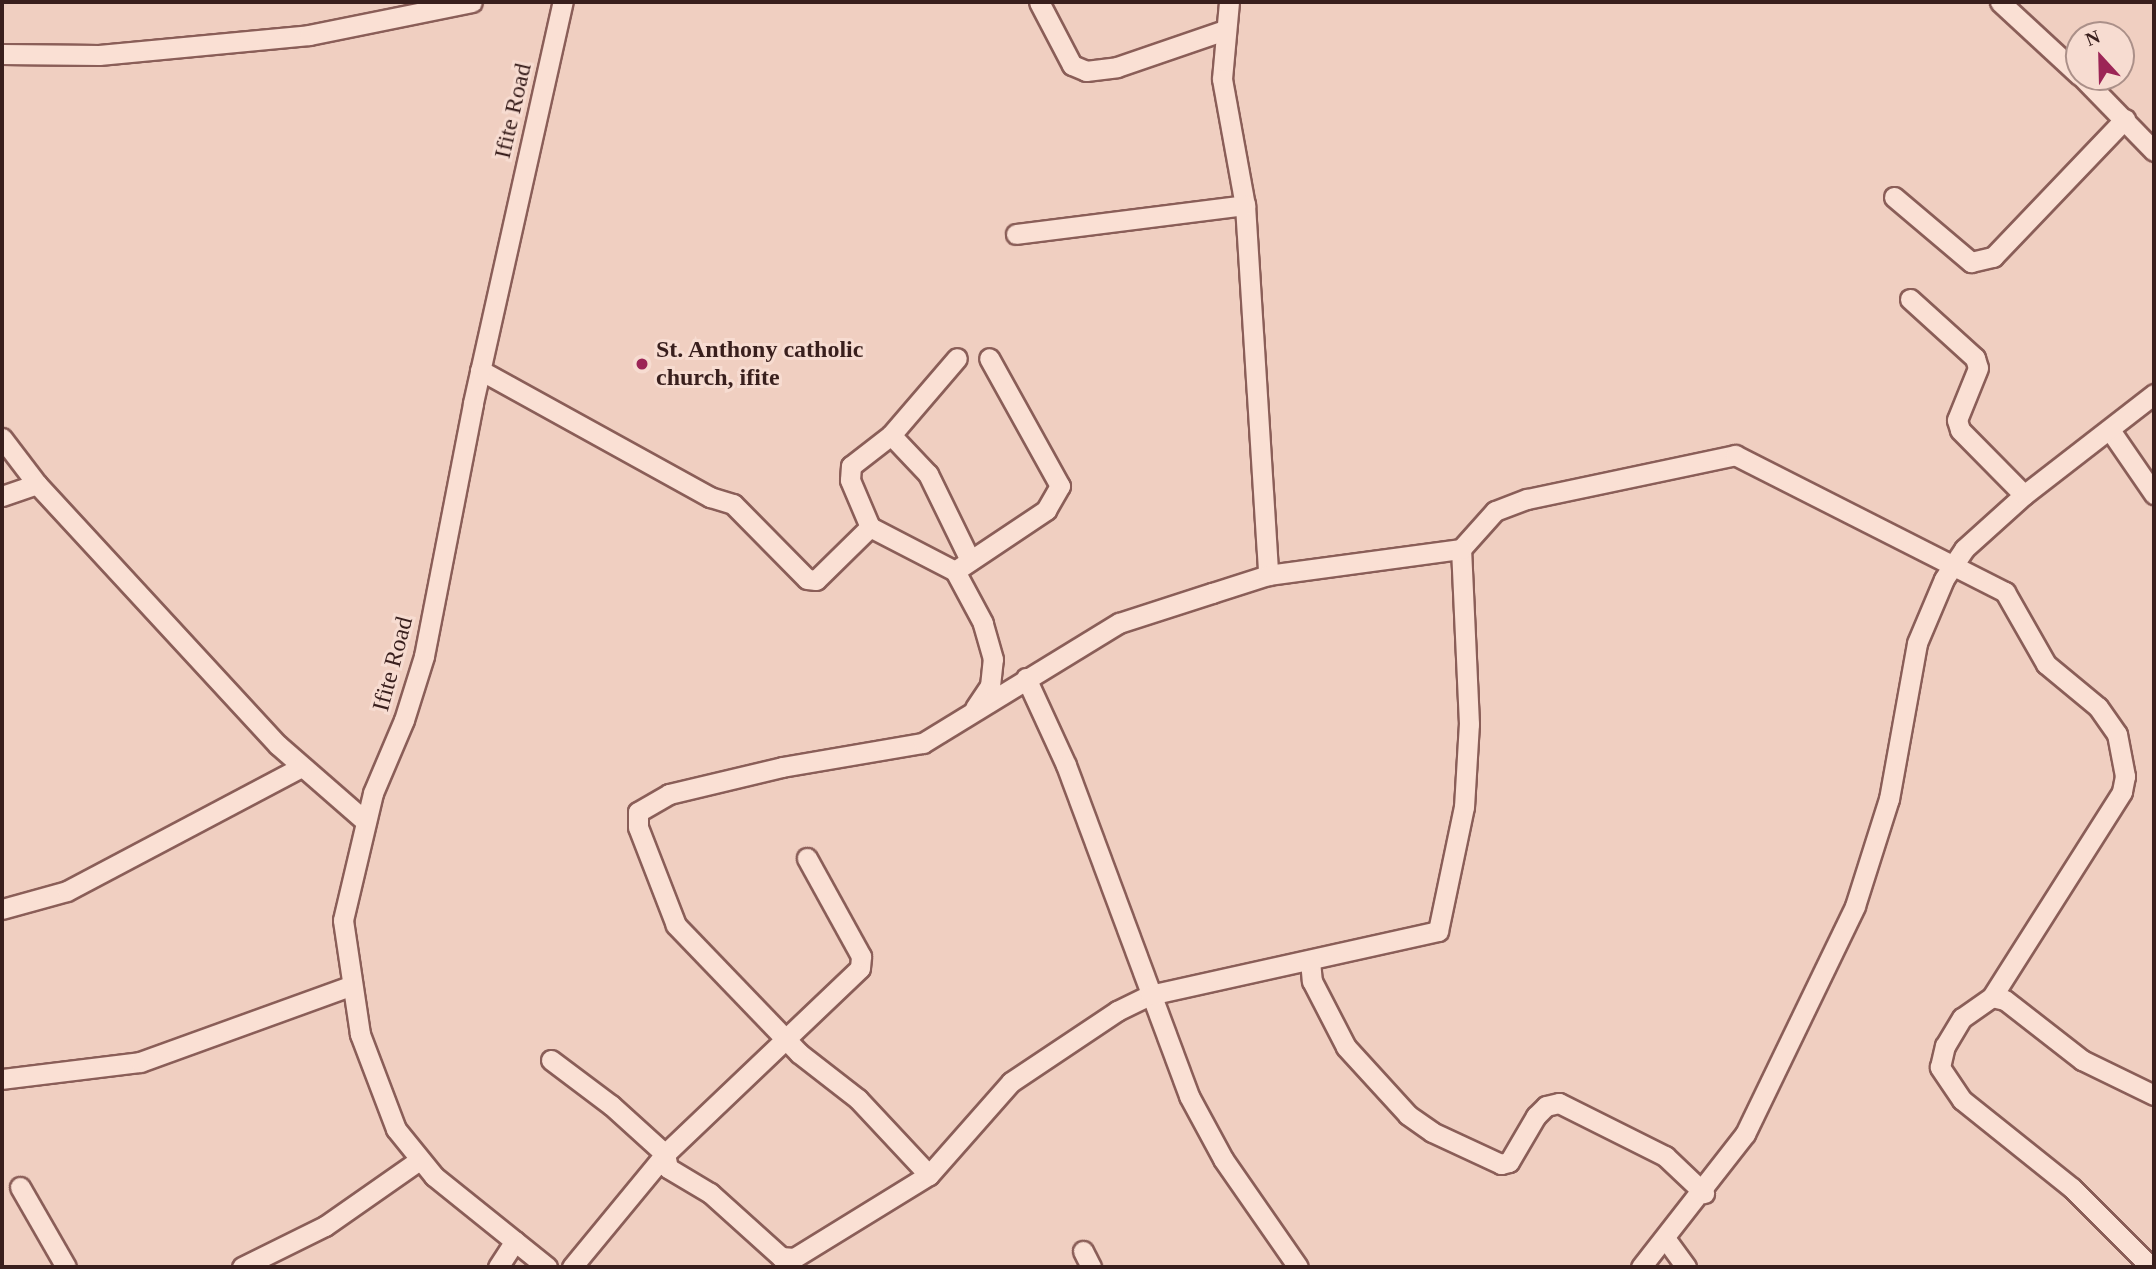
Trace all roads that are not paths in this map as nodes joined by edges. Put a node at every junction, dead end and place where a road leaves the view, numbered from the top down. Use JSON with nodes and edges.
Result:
{"nodes":[{"id":1,"x":472,"y":2,"type":"edge"},
{"id":2,"x":563,"y":2,"type":"edge"},
{"id":3,"x":1039,"y":2,"type":"edge"},
{"id":4,"x":1229,"y":2,"type":"edge"},
{"id":5,"x":2000,"y":2,"type":"edge"},
{"id":6,"x":1225,"y":30,"type":"junction"},
{"id":7,"x":2,"y":54,"type":"edge"},
{"id":8,"x":2065,"y":62,"type":"edge"},
{"id":9,"x":2096,"y":91,"type":"edge"},
{"id":10,"x":2125,"y":119,"type":"junction"},
{"id":11,"x":2154,"y":151,"type":"edge"},
{"id":12,"x":1894,"y":197,"type":"dead end"},
{"id":13,"x":1245,"y":205,"type":"junction"},
{"id":14,"x":1016,"y":234,"type":"dead end"},
{"id":15,"x":1910,"y":299,"type":"dead end"},
{"id":16,"x":957,"y":358,"type":"dead end"},
{"id":17,"x":989,"y":358,"type":"dead end"},
{"id":18,"x":480,"y":370,"type":"junction"},
{"id":19,"x":2154,"y":394,"type":"edge"},
{"id":20,"x":2110,"y":430,"type":"junction"},
{"id":21,"x":891,"y":435,"type":"junction"},
{"id":22,"x":2,"y":438,"type":"edge"},
{"id":23,"x":37,"y":484,"type":"junction"},
{"id":24,"x":2154,"y":494,"type":"edge"},
{"id":25,"x":2024,"y":495,"type":"junction"},
{"id":26,"x":2,"y":496,"type":"edge"},
{"id":27,"x":870,"y":527,"type":"junction"},
{"id":28,"x":1461,"y":549,"type":"junction"},
{"id":29,"x":963,"y":565,"type":"junction"},
{"id":30,"x":1952,"y":567,"type":"junction"},
{"id":31,"x":1268,"y":575,"type":"junction"},
{"id":32,"x":1026,"y":678,"type":"junction"},
{"id":33,"x":968,"y":718,"type":"junction"},
{"id":34,"x":301,"y":767,"type":"junction"},
{"id":35,"x":365,"y":821,"type":"junction"},
{"id":36,"x":807,"y":858,"type":"dead end"},
{"id":37,"x":2,"y":908,"type":"edge"},
{"id":38,"x":1310,"y":960,"type":"junction"},
{"id":39,"x":350,"y":986,"type":"junction"},
{"id":40,"x":1150,"y":995,"type":"junction"},
{"id":41,"x":1992,"y":997,"type":"junction"},
{"id":42,"x":789,"y":1041,"type":"junction"},
{"id":43,"x":551,"y":1060,"type":"dead end"},
{"id":44,"x":2,"y":1079,"type":"edge"},
{"id":45,"x":2154,"y":1095,"type":"edge"},
{"id":46,"x":665,"y":1154,"type":"junction"},
{"id":47,"x":418,"y":1161,"type":"junction"},
{"id":48,"x":929,"y":1175,"type":"junction"},
{"id":49,"x":20,"y":1187,"type":"dead end"},
{"id":50,"x":1704,"y":1193,"type":"junction"},
{"id":51,"x":1665,"y":1238,"type":"junction"},
{"id":52,"x":515,"y":1241,"type":"junction"},
{"id":53,"x":804,"y":1261,"type":"edge"},
{"id":54,"x":66,"y":1267,"type":"edge"},
{"id":55,"x":242,"y":1267,"type":"edge"},
{"id":56,"x":498,"y":1267,"type":"edge"},
{"id":57,"x":547,"y":1267,"type":"edge"},
{"id":58,"x":572,"y":1267,"type":"edge"},
{"id":59,"x":1298,"y":1267,"type":"edge"},
{"id":60,"x":1641,"y":1267,"type":"edge"},
{"id":61,"x":1686,"y":1267,"type":"edge"},
{"id":62,"x":2151,"y":1267,"type":"edge"}],
"edges":[{"from":1,"to":7,"type":"street"},
{"from":2,"to":18,"type":"street","name":"Ifite Road"},
{"from":3,"to":6,"type":"street"},
{"from":4,"to":6,"type":"street"},
{"from":5,"to":8,"type":"street"},
{"from":6,"to":13,"type":"street"},
{"from":9,"to":10,"type":"street"},
{"from":10,"to":11,"type":"street"},
{"from":10,"to":12,"type":"street"},
{"from":13,"to":14,"type":"street"},
{"from":13,"to":31,"type":"street"},
{"from":15,"to":25,"type":"street"},
{"from":16,"to":21,"type":"street"},
{"from":17,"to":29,"type":"street"},
{"from":18,"to":27,"type":"street"},
{"from":18,"to":35,"type":"street","name":"Ifite Road"},
{"from":19,"to":20,"type":"street"},
{"from":20,"to":24,"type":"street"},
{"from":20,"to":25,"type":"street"},
{"from":21,"to":27,"type":"street"},
{"from":21,"to":29,"type":"street"},
{"from":22,"to":23,"type":"street"},
{"from":23,"to":26,"type":"street"},
{"from":23,"to":34,"type":"street"},
{"from":25,"to":30,"type":"street"},
{"from":27,"to":29,"type":"street"},
{"from":28,"to":30,"type":"street"},
{"from":28,"to":31,"type":"street"},
{"from":28,"to":38,"type":"street"},
{"from":29,"to":33,"type":"street"},
{"from":30,"to":41,"type":"street"},
{"from":30,"to":50,"type":"street"},
{"from":31,"to":32,"type":"street"},
{"from":32,"to":33,"type":"street"},
{"from":32,"to":40,"type":"street"},
{"from":33,"to":42,"type":"street"},
{"from":34,"to":35,"type":"street"},
{"from":34,"to":37,"type":"street"},
{"from":35,"to":39,"type":"street","name":"Ifite Road"},
{"from":36,"to":42,"type":"street"},
{"from":38,"to":40,"type":"street"},
{"from":38,"to":50,"type":"street"},
{"from":39,"to":44,"type":"street"},
{"from":39,"to":47,"type":"street","name":"Ifite Road"},
{"from":40,"to":48,"type":"street"},
{"from":40,"to":59,"type":"street"},
{"from":41,"to":45,"type":"street"},
{"from":41,"to":62,"type":"street"},
{"from":42,"to":46,"type":"street"},
{"from":42,"to":48,"type":"street"},
{"from":43,"to":46,"type":"street"},
{"from":46,"to":53,"type":"street"},
{"from":46,"to":58,"type":"street"},
{"from":47,"to":52,"type":"street","name":"Ifite Road"},
{"from":47,"to":55,"type":"street"},
{"from":48,"to":53,"type":"street"},
{"from":49,"to":54,"type":"street"},
{"from":50,"to":51,"type":"street"},
{"from":51,"to":60,"type":"street"},
{"from":51,"to":61,"type":"street"},
{"from":52,"to":56,"type":"street"},
{"from":52,"to":57,"type":"street","name":"Ifite Road"}]}
